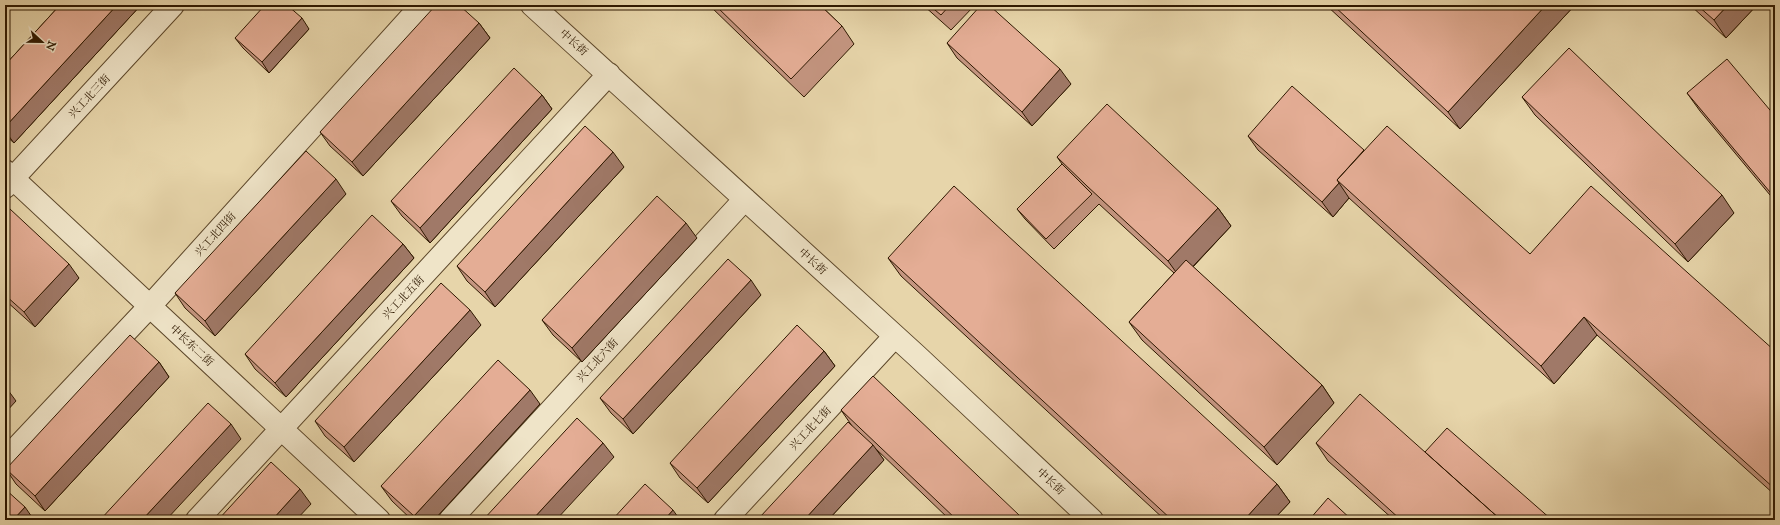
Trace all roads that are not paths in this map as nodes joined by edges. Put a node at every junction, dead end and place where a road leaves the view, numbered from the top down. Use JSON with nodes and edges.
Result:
{"nodes":[{"id":1,"x":173,"y":5,"type":"edge"},
{"id":2,"x":422,"y":5,"type":"edge"},
{"id":3,"x":532,"y":5,"type":"edge"},
{"id":4,"x":609,"y":74,"type":"junction"},
{"id":5,"x":8,"y":179,"type":"edge"},
{"id":6,"x":745,"y":199,"type":"junction"},
{"id":7,"x":150,"y":306,"type":"junction"},
{"id":8,"x":895,"y":336,"type":"junction"},
{"id":9,"x":281,"y":429,"type":"junction"},
{"id":10,"x":5,"y":460,"type":"edge"},
{"id":11,"x":1083,"y":517,"type":"edge"},
{"id":12,"x":197,"y":520,"type":"edge"},
{"id":13,"x":379,"y":520,"type":"edge"},
{"id":14,"x":450,"y":520,"type":"edge"},
{"id":15,"x":725,"y":520,"type":"edge"}],
"edges":[{"from":1,"to":5,"type":"street","name":"兴工北三街"},
{"from":2,"to":7,"type":"street","name":"兴工北四街"},
{"from":3,"to":4,"type":"street","name":"中长街"},
{"from":4,"to":6,"type":"street","name":"中长街"},
{"from":4,"to":9,"type":"street","name":"兴工北五街"},
{"from":5,"to":7,"type":"street","name":"中长东二街"},
{"from":6,"to":8,"type":"street","name":"中长街"},
{"from":6,"to":14,"type":"street","name":"兴工北六街"},
{"from":7,"to":9,"type":"street","name":"中长东二街"},
{"from":7,"to":10,"type":"street","name":"兴工北四街"},
{"from":8,"to":11,"type":"street","name":"中长街"},
{"from":8,"to":15,"type":"street","name":"兴工北七街"},
{"from":9,"to":12,"type":"street","name":"兴工北五街"},
{"from":9,"to":13,"type":"street","name":"中长东二街"}]}
